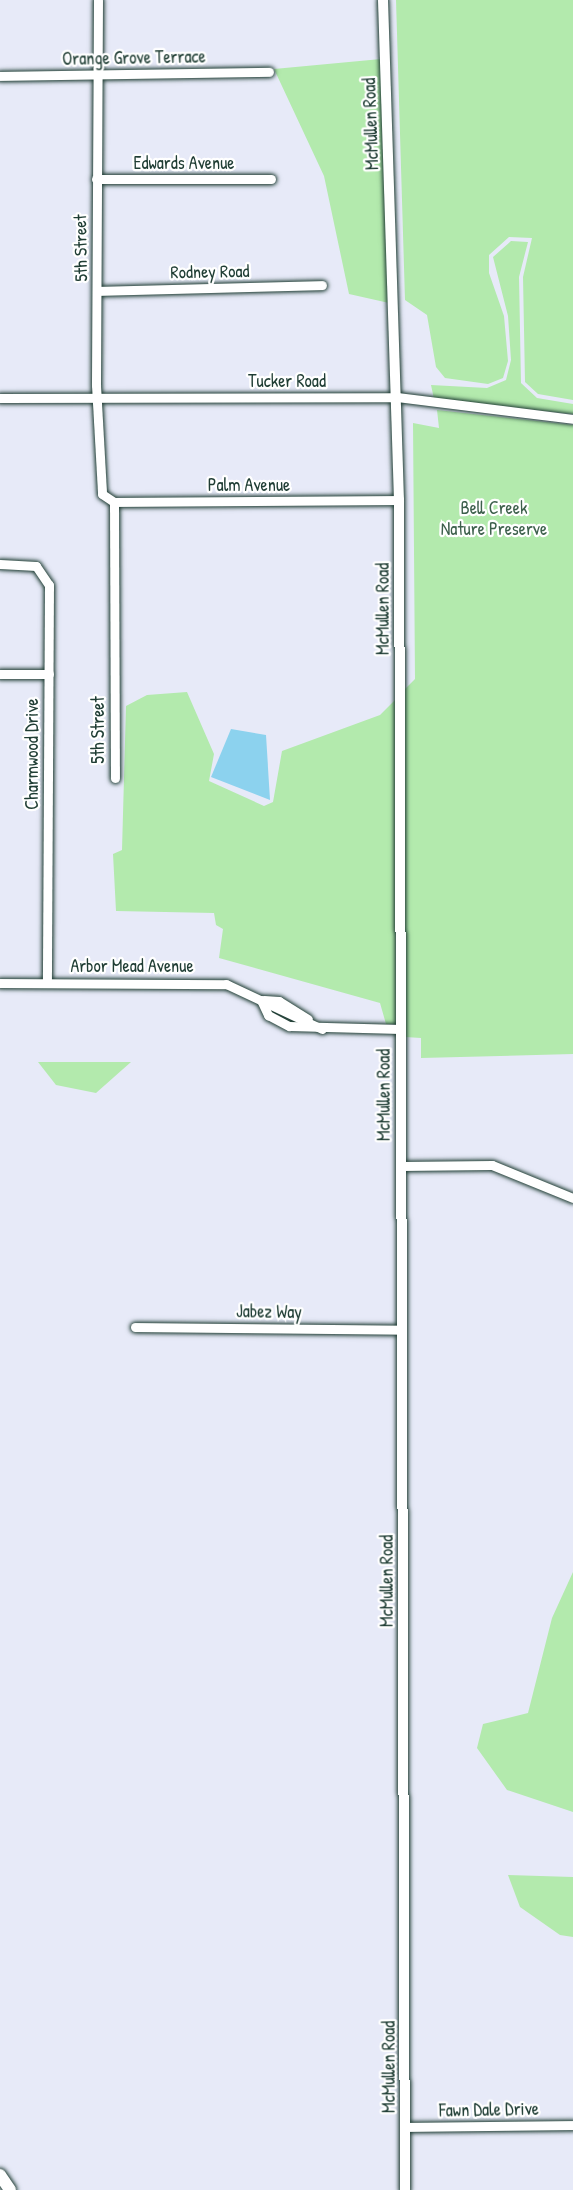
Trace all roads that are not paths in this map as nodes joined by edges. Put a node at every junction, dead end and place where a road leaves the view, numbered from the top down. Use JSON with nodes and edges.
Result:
{"nodes":[{"id":1,"x":98,"y":0,"type":"edge"},
{"id":2,"x":383,"y":0,"type":"edge"},
{"id":3,"x":269,"y":72,"type":"dead end"},
{"id":4,"x":96,"y":75,"type":"junction"},
{"id":5,"x":0,"y":76,"type":"edge"},
{"id":6,"x":96,"y":179,"type":"junction"},
{"id":7,"x":272,"y":179,"type":"dead end"},
{"id":8,"x":322,"y":285,"type":"dead end"},
{"id":9,"x":99,"y":291,"type":"junction"},
{"id":10,"x":397,"y":397,"type":"junction"},
{"id":11,"x":0,"y":398,"type":"edge"},
{"id":12,"x":100,"y":398,"type":"junction"},
{"id":13,"x":573,"y":419,"type":"edge"},
{"id":14,"x":399,"y":500,"type":"junction"},
{"id":15,"x":114,"y":502,"type":"junction"},
{"id":16,"x":0,"y":564,"type":"edge"},
{"id":17,"x":0,"y":674,"type":"edge"},
{"id":18,"x":49,"y":674,"type":"junction"},
{"id":19,"x":115,"y":778,"type":"dead end"},
{"id":20,"x":0,"y":983,"type":"edge"},
{"id":21,"x":47,"y":983,"type":"junction"},
{"id":22,"x":261,"y":1000,"type":"junction"},
{"id":23,"x":322,"y":1029,"type":"junction"},
{"id":24,"x":400,"y":1029,"type":"junction"},
{"id":25,"x":401,"y":1166,"type":"junction"},
{"id":26,"x":573,"y":1198,"type":"edge"},
{"id":27,"x":135,"y":1327,"type":"dead end"},
{"id":28,"x":402,"y":1330,"type":"junction"},
{"id":29,"x":573,"y":2125,"type":"edge"},
{"id":30,"x":405,"y":2127,"type":"junction"},
{"id":31,"x":0,"y":2175,"type":"edge"},
{"id":32,"x":10,"y":2190,"type":"edge"},
{"id":33,"x":405,"y":2190,"type":"edge"}],
"edges":[{"from":1,"to":4,"type":"street","name":"5th Street"},
{"from":2,"to":10,"type":"street","name":"McMullen Road"},
{"from":3,"to":4,"type":"street","name":"Orange Grove Terrace"},
{"from":4,"to":5,"type":"street","name":"Orange Grove Terrace"},
{"from":4,"to":6,"type":"street","name":"5th Street"},
{"from":6,"to":7,"type":"street","name":"Edwards Avenue"},
{"from":6,"to":9,"type":"street","name":"5th Street"},
{"from":8,"to":9,"type":"street","name":"Rodney Road"},
{"from":9,"to":12,"type":"street","name":"5th Street"},
{"from":10,"to":12,"type":"street","name":"Tucker Road"},
{"from":10,"to":13,"type":"street","name":"Tucker Road"},
{"from":10,"to":14,"type":"street","name":"McMullen Road"},
{"from":11,"to":12,"type":"street","name":"Tucker Road"},
{"from":12,"to":15,"type":"street","name":"5th Street"},
{"from":14,"to":15,"type":"street","name":"Palm Avenue"},
{"from":14,"to":24,"type":"street","name":"McMullen Road"},
{"from":15,"to":19,"type":"street","name":"5th Street"},
{"from":16,"to":18,"type":"street","name":"Charmwood Drive"},
{"from":17,"to":18,"type":"street"},
{"from":18,"to":21,"type":"street","name":"Charmwood Drive"},
{"from":20,"to":21,"type":"street","name":"Arbor Mead Avenue"},
{"from":21,"to":22,"type":"street","name":"Arbor Mead Avenue"},
{"from":22,"to":23,"type":"street","name":"Arbor Mead Avenue"},
{"from":22,"to":23,"type":"street"},
{"from":23,"to":24,"type":"street"},
{"from":24,"to":25,"type":"street","name":"McMullen Road"},
{"from":25,"to":26,"type":"street"},
{"from":25,"to":28,"type":"street","name":"McMullen Road"},
{"from":27,"to":28,"type":"street","name":"Jabez Way"},
{"from":28,"to":30,"type":"street","name":"McMullen Road"},
{"from":29,"to":30,"type":"street","name":"Fawn Dale Drive"},
{"from":30,"to":33,"type":"street","name":"McMullen Road"},
{"from":31,"to":32,"type":"main road"}]}
